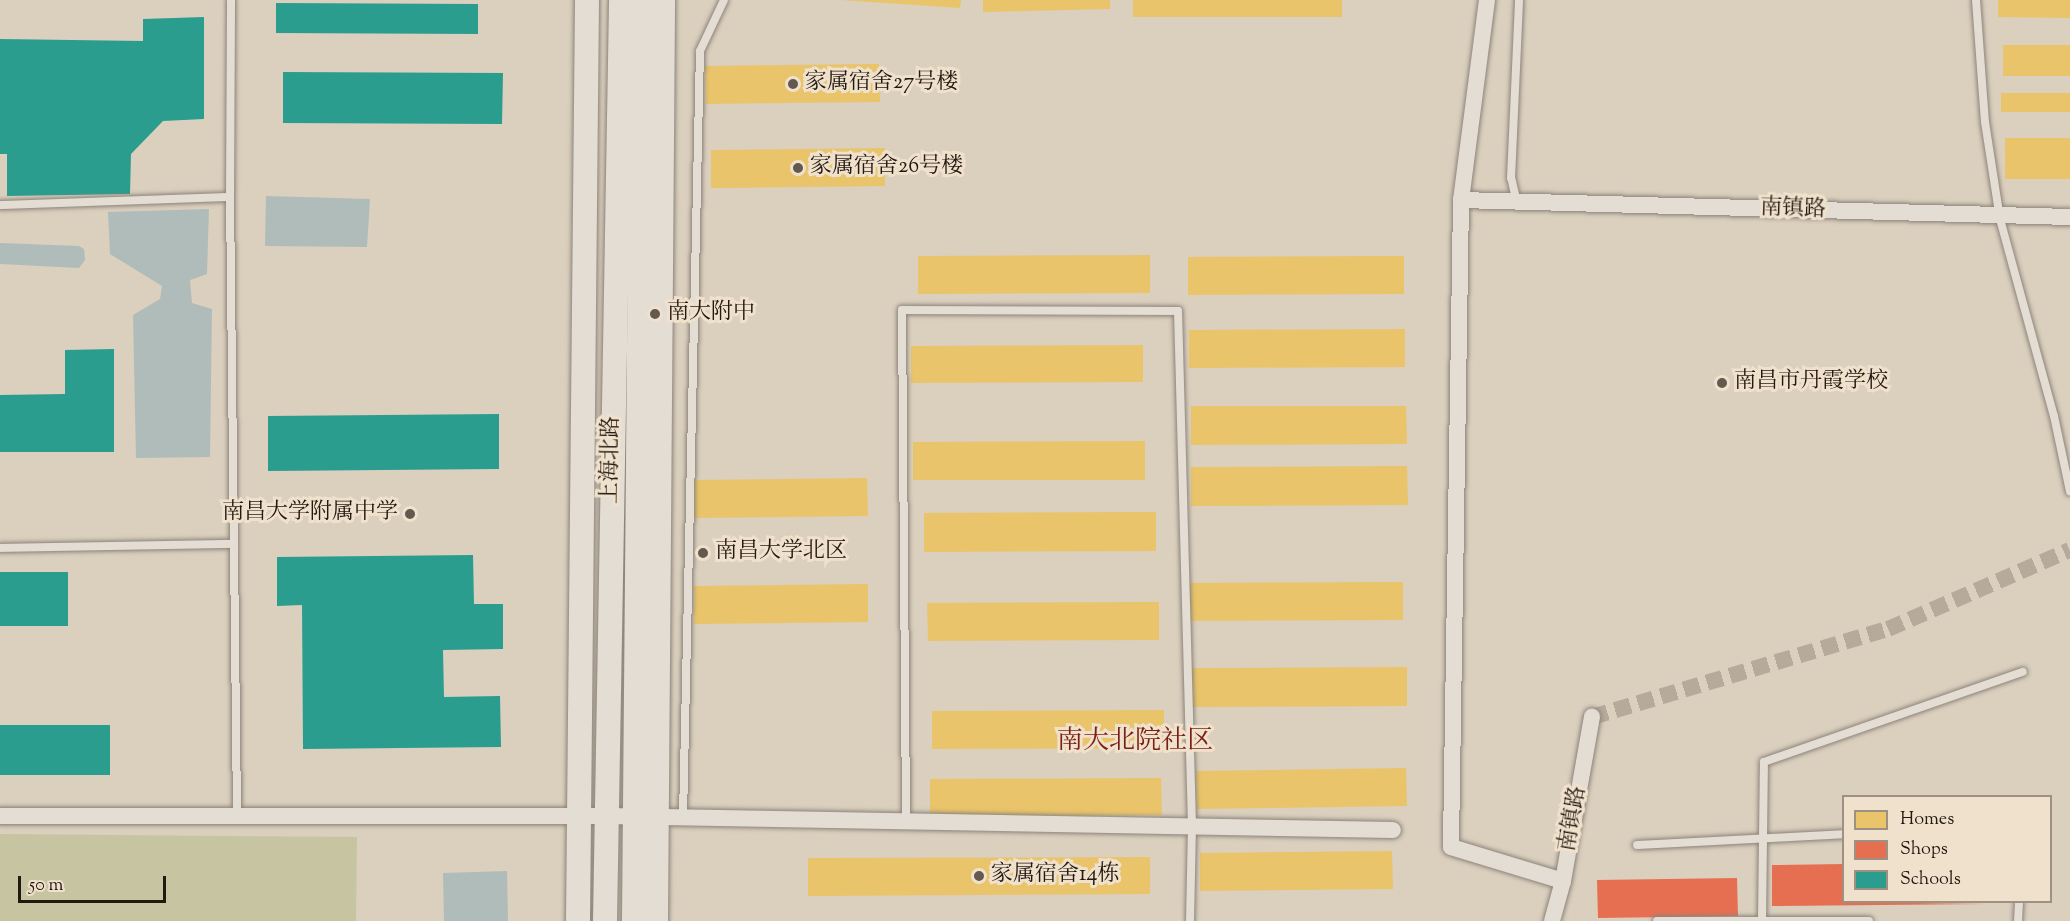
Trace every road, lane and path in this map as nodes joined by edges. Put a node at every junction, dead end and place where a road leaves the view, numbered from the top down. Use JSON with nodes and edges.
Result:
{"nodes":[{"id":1,"x":231,"y":0,"type":"edge"},
{"id":2,"x":587,"y":0,"type":"edge"},
{"id":3,"x":621,"y":0,"type":"edge"},
{"id":4,"x":642,"y":0,"type":"edge"},
{"id":5,"x":663,"y":0,"type":"edge"},
{"id":6,"x":724,"y":0,"type":"edge"},
{"id":7,"x":1487,"y":0,"type":"edge"},
{"id":8,"x":1519,"y":0,"type":"edge"},
{"id":9,"x":1976,"y":0,"type":"edge"},
{"id":10,"x":230,"y":197,"type":"junction"},
{"id":11,"x":1461,"y":201,"type":"junction"},
{"id":12,"x":1517,"y":204,"type":"junction"},
{"id":13,"x":0,"y":205,"type":"edge"},
{"id":14,"x":2000,"y":216,"type":"junction"},
{"id":15,"x":2070,"y":217,"type":"edge"},
{"id":16,"x":2070,"y":491,"type":"edge"},
{"id":17,"x":234,"y":544,"type":"junction"},
{"id":18,"x":0,"y":548,"type":"edge"},
{"id":19,"x":2023,"y":672,"type":"dead end"},
{"id":20,"x":1592,"y":717,"type":"dead end"},
{"id":21,"x":0,"y":816,"type":"edge"},
{"id":22,"x":606,"y":816,"type":"junction"},
{"id":23,"x":578,"y":817,"type":"junction"},
{"id":24,"x":645,"y":817,"type":"junction"},
{"id":25,"x":237,"y":818,"type":"junction"},
{"id":26,"x":683,"y":818,"type":"junction"},
{"id":27,"x":906,"y":820,"type":"junction"},
{"id":28,"x":1192,"y":826,"type":"junction"},
{"id":29,"x":1393,"y":830,"type":"dead end"},
{"id":30,"x":1842,"y":834,"type":"edge"},
{"id":31,"x":1763,"y":838,"type":"junction"},
{"id":32,"x":1637,"y":845,"type":"dead end"},
{"id":33,"x":1563,"y":881,"type":"junction"},
{"id":34,"x":2019,"y":903,"type":"edge"},
{"id":35,"x":1762,"y":920,"type":"edge"},
{"id":36,"x":578,"y":921,"type":"edge"},
{"id":37,"x":605,"y":921,"type":"edge"},
{"id":38,"x":634,"y":921,"type":"edge"},
{"id":39,"x":656,"y":921,"type":"edge"},
{"id":40,"x":1190,"y":921,"type":"edge"},
{"id":41,"x":1552,"y":921,"type":"edge"},
{"id":42,"x":1657,"y":921,"type":"edge"},
{"id":43,"x":1869,"y":921,"type":"edge"},
{"id":44,"x":2018,"y":921,"type":"edge"}],
"edges":[{"from":1,"to":10,"type":"lane"},
{"from":2,"to":23,"type":"street"},
{"from":3,"to":22,"type":"street","name":"上海北路"},
{"from":4,"to":24,"type":"street","name":"上海北路"},
{"from":5,"to":24,"type":"street"},
{"from":6,"to":26,"type":"lane"},
{"from":7,"to":11,"type":"street"},
{"from":8,"to":12,"type":"lane"},
{"from":9,"to":14,"type":"lane"},
{"from":10,"to":13,"type":"lane"},
{"from":10,"to":17,"type":"lane"},
{"from":11,"to":12,"type":"street","name":"南镇路"},
{"from":11,"to":33,"type":"street"},
{"from":12,"to":14,"type":"street","name":"南镇路"},
{"from":14,"to":15,"type":"street","name":"南镇路"},
{"from":14,"to":16,"type":"lane"},
{"from":17,"to":18,"type":"lane"},
{"from":17,"to":25,"type":"lane"},
{"from":19,"to":31,"type":"lane"},
{"from":20,"to":33,"type":"street","name":"南镇路"},
{"from":21,"to":25,"type":"street"},
{"from":22,"to":23,"type":"street"},
{"from":22,"to":24,"type":"street"},
{"from":22,"to":37,"type":"street","name":"上海北路"},
{"from":23,"to":25,"type":"street"},
{"from":23,"to":36,"type":"street"},
{"from":24,"to":26,"type":"street"},
{"from":24,"to":38,"type":"street","name":"上海北路"},
{"from":24,"to":39,"type":"street"},
{"from":26,"to":27,"type":"street"},
{"from":27,"to":28,"type":"street"},
{"from":27,"to":28,"type":"lane"},
{"from":28,"to":29,"type":"street"},
{"from":28,"to":40,"type":"lane"},
{"from":30,"to":31,"type":"lane"},
{"from":31,"to":32,"type":"lane"},
{"from":31,"to":35,"type":"lane"},
{"from":33,"to":41,"type":"street","name":"南镇路"},
{"from":34,"to":44,"type":"lane"},
{"from":35,"to":42,"type":"lane"},
{"from":35,"to":43,"type":"lane"}]}
